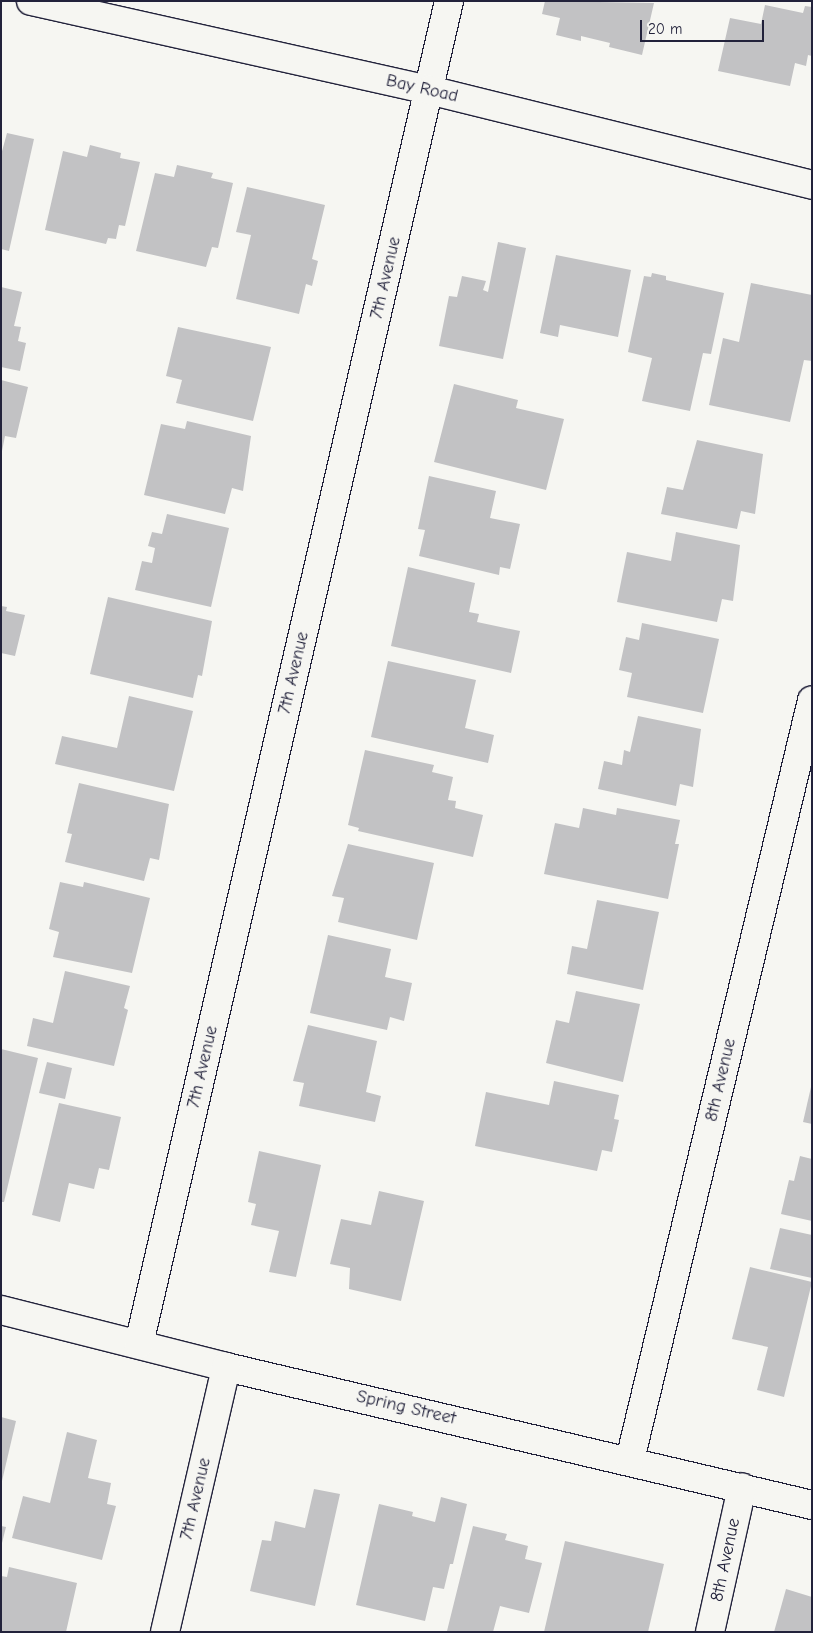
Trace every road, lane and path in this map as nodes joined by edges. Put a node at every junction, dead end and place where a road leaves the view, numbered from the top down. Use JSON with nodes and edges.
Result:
{"nodes":[{"id":1,"x":31,"y":1,"type":"edge"},
{"id":2,"x":448,"y":1,"type":"edge"},
{"id":3,"x":430,"y":90,"type":"junction"},
{"id":4,"x":812,"y":186,"type":"edge"},
{"id":5,"x":812,"y":700,"type":"edge"},
{"id":6,"x":1,"y":1310,"type":"edge"},
{"id":7,"x":138,"y":1344,"type":"junction"},
{"id":8,"x":226,"y":1367,"type":"junction"},
{"id":9,"x":630,"y":1460,"type":"junction"},
{"id":10,"x":742,"y":1488,"type":"junction"},
{"id":11,"x":812,"y":1505,"type":"edge"},
{"id":12,"x":166,"y":1632,"type":"edge"},
{"id":13,"x":710,"y":1632,"type":"edge"}],
"edges":[{"from":1,"to":3,"type":"street","name":"Bay Road"},
{"from":2,"to":3,"type":"street","name":"7th Avenue"},
{"from":3,"to":4,"type":"street","name":"Bay Road"},
{"from":3,"to":7,"type":"street","name":"7th Avenue"},
{"from":5,"to":9,"type":"street","name":"8th Avenue"},
{"from":6,"to":7,"type":"street","name":"Spring Street"},
{"from":7,"to":8,"type":"street","name":"Spring Street"},
{"from":8,"to":9,"type":"street","name":"Spring Street"},
{"from":8,"to":12,"type":"street","name":"7th Avenue"},
{"from":9,"to":10,"type":"street","name":"Spring Street"},
{"from":10,"to":11,"type":"street","name":"Spring Street"},
{"from":10,"to":13,"type":"street","name":"8th Avenue"}]}
